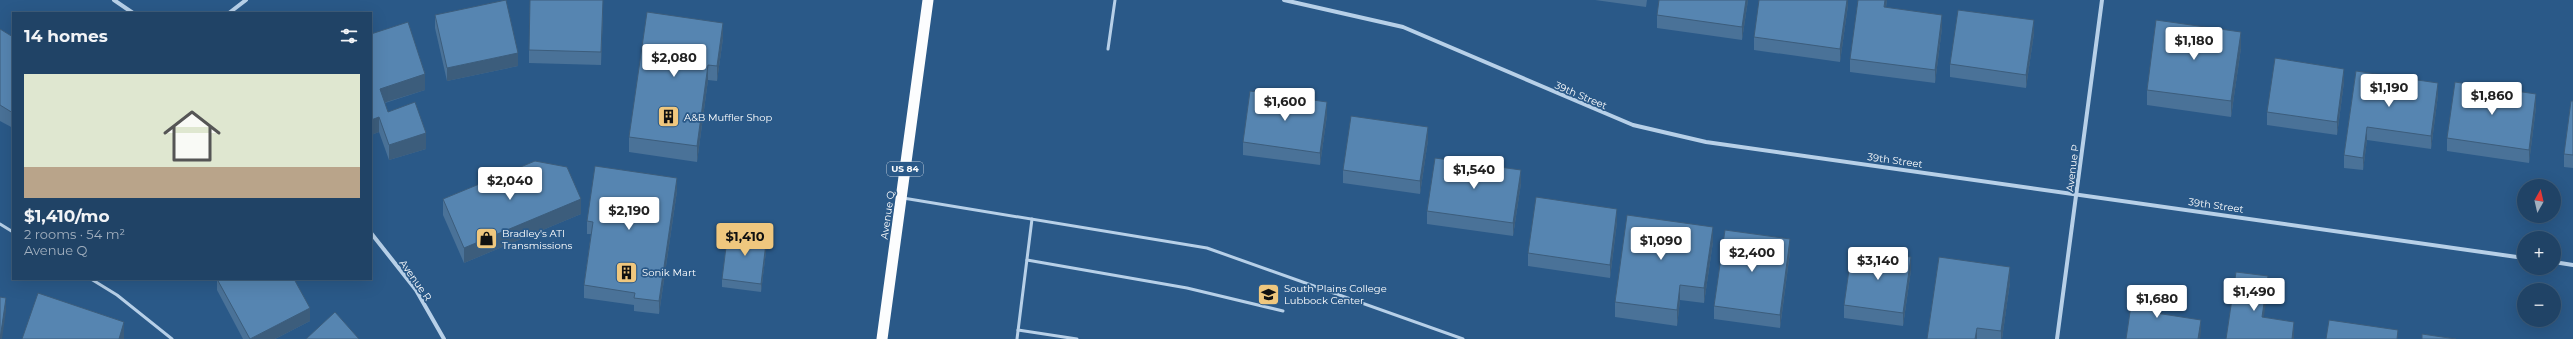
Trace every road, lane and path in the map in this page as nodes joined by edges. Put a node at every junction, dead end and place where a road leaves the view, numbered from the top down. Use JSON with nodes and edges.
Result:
{"nodes":[{"id":1,"x":114,"y":0,"type":"edge"},
{"id":2,"x":246,"y":0,"type":"edge"},
{"id":3,"x":928,"y":0,"type":"edge"},
{"id":4,"x":1115,"y":0,"type":"edge"},
{"id":5,"x":1284,"y":0,"type":"edge"},
{"id":6,"x":2102,"y":0,"type":"edge"},
{"id":7,"x":132,"y":12,"type":"edge"},
{"id":8,"x":229,"y":12,"type":"edge"},
{"id":9,"x":1108,"y":49,"type":"dead end"},
{"id":10,"x":2077,"y":193,"type":"junction"},
{"id":11,"x":901,"y":198,"type":"junction"},
{"id":12,"x":1032,"y":219,"type":"junction"},
{"id":13,"x":0,"y":224,"type":"edge"},
{"id":14,"x":12,"y":231,"type":"edge"},
{"id":15,"x":372,"y":234,"type":"edge"},
{"id":16,"x":2517,"y":257,"type":"edge"},
{"id":17,"x":1027,"y":260,"type":"junction"},
{"id":18,"x":2561,"y":263,"type":"edge"},
{"id":19,"x":2573,"y":265,"type":"edge"},
{"id":20,"x":93,"y":280,"type":"edge"},
{"id":21,"x":1283,"y":311,"type":"dead end"},
{"id":22,"x":1018,"y":330,"type":"junction"},
{"id":23,"x":172,"y":339,"type":"edge"},
{"id":24,"x":444,"y":339,"type":"edge"},
{"id":25,"x":882,"y":339,"type":"edge"},
{"id":26,"x":1017,"y":339,"type":"edge"},
{"id":27,"x":1078,"y":339,"type":"edge"},
{"id":28,"x":1463,"y":339,"type":"edge"},
{"id":29,"x":2057,"y":339,"type":"edge"}],
"edges":[{"from":1,"to":7,"type":"street"},
{"from":2,"to":8,"type":"street"},
{"from":3,"to":11,"type":"highway","name":"Avenue Q","number":"US 84"},
{"from":4,"to":9,"type":"lane"},
{"from":5,"to":10,"type":"street","name":"39th Street"},
{"from":6,"to":10,"type":"street","name":"Avenue P"},
{"from":10,"to":16,"type":"street","name":"39th Street"},
{"from":10,"to":29,"type":"street","name":"Avenue P"},
{"from":11,"to":12,"type":"lane"},
{"from":11,"to":25,"type":"highway","name":"Avenue Q","number":"US 84"},
{"from":12,"to":17,"type":"lane"},
{"from":12,"to":28,"type":"lane"},
{"from":13,"to":14,"type":"lane"},
{"from":15,"to":24,"type":"street","name":"Avenue R"},
{"from":17,"to":21,"type":"lane"},
{"from":17,"to":22,"type":"lane"},
{"from":18,"to":19,"type":"street"},
{"from":20,"to":23,"type":"lane"},
{"from":22,"to":26,"type":"lane"},
{"from":22,"to":27,"type":"lane"}]}
